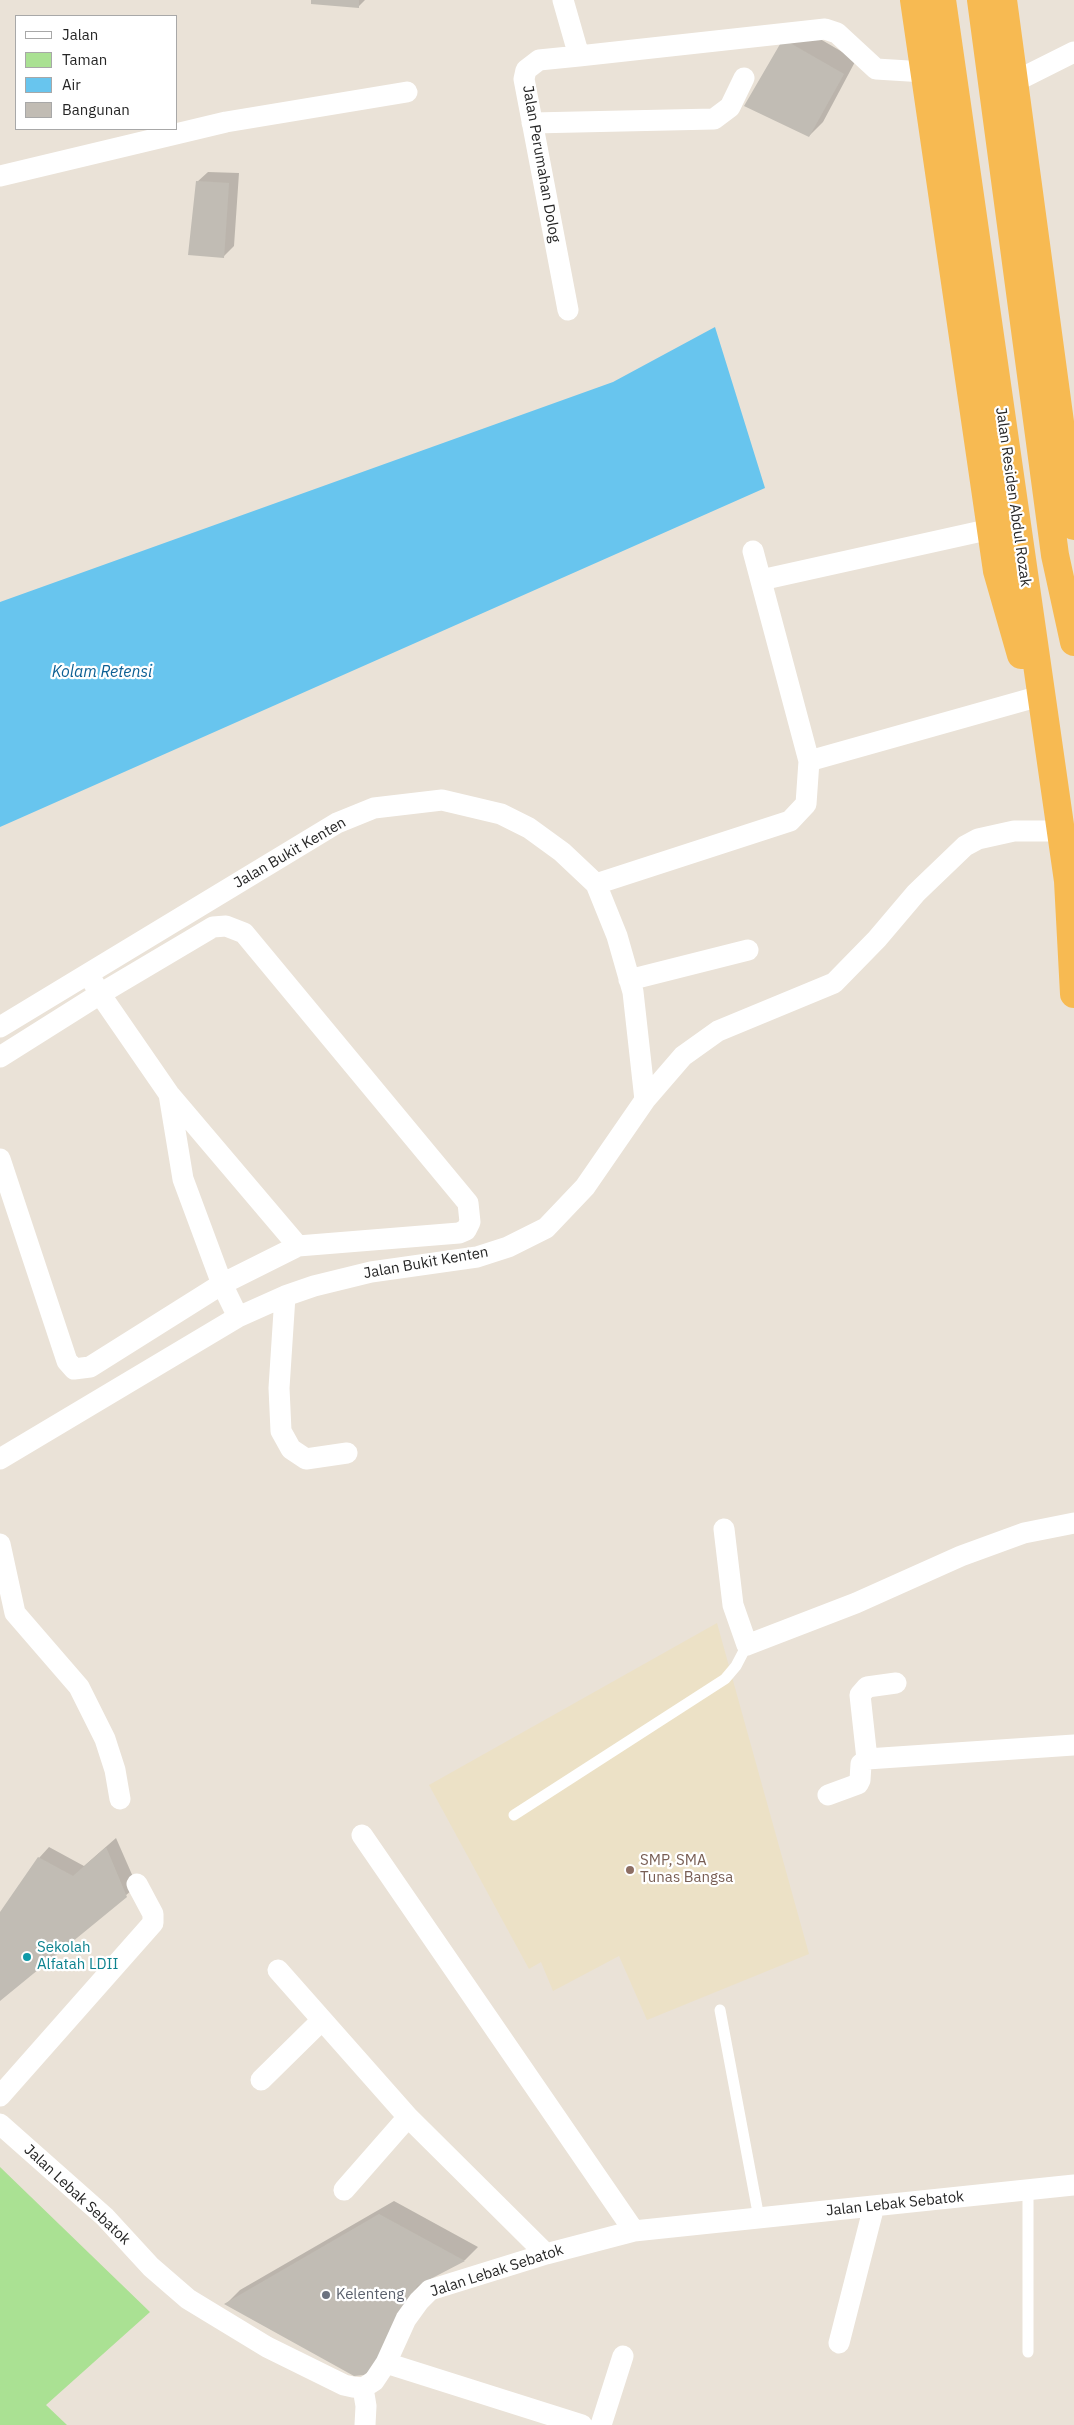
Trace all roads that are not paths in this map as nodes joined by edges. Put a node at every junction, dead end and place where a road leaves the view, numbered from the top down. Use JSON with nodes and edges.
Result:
{"nodes":[{"id":1,"x":563,"y":0,"type":"edge"},
{"id":2,"x":914,"y":0,"type":"edge"},
{"id":3,"x":942,"y":0,"type":"edge"},
{"id":4,"x":981,"y":0,"type":"edge"},
{"id":5,"x":1003,"y":0,"type":"edge"},
{"id":6,"x":1074,"y":52,"type":"edge"},
{"id":7,"x":578,"y":56,"type":"junction"},
{"id":8,"x":925,"y":72,"type":"junction"},
{"id":9,"x":744,"y":78,"type":"dead end"},
{"id":10,"x":1014,"y":82,"type":"junction"},
{"id":11,"x":407,"y":92,"type":"dead end"},
{"id":12,"x":532,"y":123,"type":"junction"},
{"id":13,"x":0,"y":176,"type":"edge"},
{"id":14,"x":568,"y":310,"type":"dead end"},
{"id":15,"x":1074,"y":520,"type":"edge"},
{"id":16,"x":991,"y":529,"type":"junction"},
{"id":17,"x":753,"y":552,"type":"dead end"},
{"id":18,"x":761,"y":580,"type":"junction"},
{"id":19,"x":1074,"y":642,"type":"edge"},
{"id":20,"x":1034,"y":698,"type":"junction"},
{"id":21,"x":1048,"y":747,"type":"junction"},
{"id":22,"x":809,"y":761,"type":"junction"},
{"id":23,"x":1060,"y":831,"type":"junction"},
{"id":24,"x":596,"y":884,"type":"junction"},
{"id":25,"x":748,"y":950,"type":"dead end"},
{"id":26,"x":88,"y":973,"type":"junction"},
{"id":27,"x":629,"y":980,"type":"junction"},
{"id":28,"x":100,"y":994,"type":"junction"},
{"id":29,"x":1074,"y":994,"type":"edge"},
{"id":30,"x":0,"y":1026,"type":"edge"},
{"id":31,"x":0,"y":1057,"type":"edge"},
{"id":32,"x":169,"y":1094,"type":"junction"},
{"id":33,"x":645,"y":1100,"type":"junction"},
{"id":34,"x":0,"y":1159,"type":"edge"},
{"id":35,"x":298,"y":1246,"type":"junction"},
{"id":36,"x":222,"y":1284,"type":"junction"},
{"id":37,"x":285,"y":1296,"type":"junction"},
{"id":38,"x":238,"y":1317,"type":"junction"},
{"id":39,"x":347,"y":1454,"type":"dead end"},
{"id":40,"x":0,"y":1459,"type":"edge"},
{"id":41,"x":1074,"y":1523,"type":"edge"},
{"id":42,"x":724,"y":1529,"type":"dead end"},
{"id":43,"x":0,"y":1544,"type":"edge"},
{"id":44,"x":746,"y":1645,"type":"junction"},
{"id":45,"x":896,"y":1683,"type":"dead end"},
{"id":46,"x":1074,"y":1745,"type":"edge"},
{"id":47,"x":867,"y":1759,"type":"junction"},
{"id":48,"x":828,"y":1795,"type":"dead end"},
{"id":49,"x":120,"y":1799,"type":"dead end"},
{"id":50,"x":514,"y":1815,"type":"dead end"},
{"id":51,"x":362,"y":1835,"type":"dead end"},
{"id":52,"x":137,"y":1884,"type":"dead end"},
{"id":53,"x":278,"y":1970,"type":"dead end"},
{"id":54,"x":720,"y":2010,"type":"dead end"},
{"id":55,"x":321,"y":2021,"type":"junction"},
{"id":56,"x":261,"y":2080,"type":"dead end"},
{"id":57,"x":0,"y":2096,"type":"edge"},
{"id":58,"x":408,"y":2117,"type":"junction"},
{"id":59,"x":0,"y":2124,"type":"edge"},
{"id":60,"x":1074,"y":2185,"type":"edge"},
{"id":61,"x":344,"y":2190,"type":"dead end"},
{"id":62,"x":1028,"y":2190,"type":"junction"},
{"id":63,"x":874,"y":2206,"type":"junction"},
{"id":64,"x":759,"y":2218,"type":"junction"},
{"id":65,"x":634,"y":2231,"type":"junction"},
{"id":66,"x":546,"y":2254,"type":"junction"},
{"id":67,"x":839,"y":2342,"type":"dead end"},
{"id":68,"x":1028,"y":2352,"type":"dead end"},
{"id":69,"x":623,"y":2356,"type":"dead end"},
{"id":70,"x":386,"y":2363,"type":"junction"},
{"id":71,"x":363,"y":2388,"type":"junction"},
{"id":72,"x":365,"y":2425,"type":"edge"},
{"id":73,"x":582,"y":2425,"type":"edge"},
{"id":74,"x":601,"y":2425,"type":"edge"}],
"edges":[{"from":1,"to":7,"type":"street"},
{"from":2,"to":8,"type":"highway"},
{"from":3,"to":21,"type":"highway","name":"Jalan Residen Abdul Rozak"},
{"from":4,"to":19,"type":"highway"},
{"from":5,"to":10,"type":"highway"},
{"from":6,"to":10,"type":"street"},
{"from":7,"to":8,"type":"street"},
{"from":7,"to":12,"type":"street","name":"Jalan Perumahan Dolog"},
{"from":8,"to":16,"type":"highway"},
{"from":9,"to":12,"type":"street"},
{"from":10,"to":15,"type":"highway"},
{"from":11,"to":13,"type":"street"},
{"from":12,"to":14,"type":"street","name":"Jalan Perumahan Dolog"},
{"from":16,"to":18,"type":"street"},
{"from":16,"to":20,"type":"highway"},
{"from":17,"to":18,"type":"street"},
{"from":18,"to":22,"type":"street"},
{"from":20,"to":21,"type":"highway"},
{"from":20,"to":22,"type":"street"},
{"from":21,"to":23,"type":"highway","name":"Jalan Residen Abdul Rozak"},
{"from":22,"to":24,"type":"street"},
{"from":23,"to":29,"type":"highway","name":"Jalan Residen Abdul Rozak"},
{"from":23,"to":33,"type":"street"},
{"from":24,"to":26,"type":"street","name":"Jalan Bukit Kenten"},
{"from":24,"to":27,"type":"street","name":"Jalan Bukit Kenten"},
{"from":25,"to":27,"type":"street"},
{"from":26,"to":28,"type":"street"},
{"from":26,"to":30,"type":"street","name":"Jalan Bukit Kenten"},
{"from":27,"to":33,"type":"street","name":"Jalan Bukit Kenten"},
{"from":28,"to":31,"type":"street"},
{"from":28,"to":32,"type":"street"},
{"from":28,"to":35,"type":"street"},
{"from":32,"to":35,"type":"street"},
{"from":32,"to":36,"type":"street"},
{"from":33,"to":37,"type":"street","name":"Jalan Bukit Kenten"},
{"from":34,"to":36,"type":"street"},
{"from":35,"to":36,"type":"street"},
{"from":36,"to":38,"type":"street"},
{"from":37,"to":38,"type":"street","name":"Jalan Bukit Kenten"},
{"from":37,"to":39,"type":"street"},
{"from":38,"to":40,"type":"street","name":"Jalan Bukit Kenten"},
{"from":41,"to":44,"type":"street"},
{"from":42,"to":44,"type":"street"},
{"from":43,"to":49,"type":"street"},
{"from":44,"to":50,"type":"lane"},
{"from":45,"to":47,"type":"street"},
{"from":46,"to":47,"type":"street"},
{"from":47,"to":48,"type":"street"},
{"from":51,"to":65,"type":"street"},
{"from":52,"to":57,"type":"street"},
{"from":53,"to":55,"type":"street"},
{"from":54,"to":64,"type":"lane"},
{"from":55,"to":56,"type":"street"},
{"from":55,"to":58,"type":"street"},
{"from":58,"to":61,"type":"street"},
{"from":58,"to":66,"type":"street"},
{"from":59,"to":71,"type":"street","name":"Jalan Lebak Sebatok"},
{"from":60,"to":62,"type":"street","name":"Jalan Lebak Sebatok"},
{"from":62,"to":63,"type":"street","name":"Jalan Lebak Sebatok"},
{"from":62,"to":68,"type":"lane"},
{"from":63,"to":64,"type":"street","name":"Jalan Lebak Sebatok"},
{"from":63,"to":67,"type":"street"},
{"from":64,"to":65,"type":"street","name":"Jalan Lebak Sebatok"},
{"from":65,"to":66,"type":"street","name":"Jalan Lebak Sebatok"},
{"from":66,"to":70,"type":"street","name":"Jalan Lebak Sebatok"},
{"from":69,"to":74,"type":"street"},
{"from":70,"to":71,"type":"street","name":"Jalan Lebak Sebatok"},
{"from":70,"to":73,"type":"street"},
{"from":71,"to":72,"type":"street"}]}
